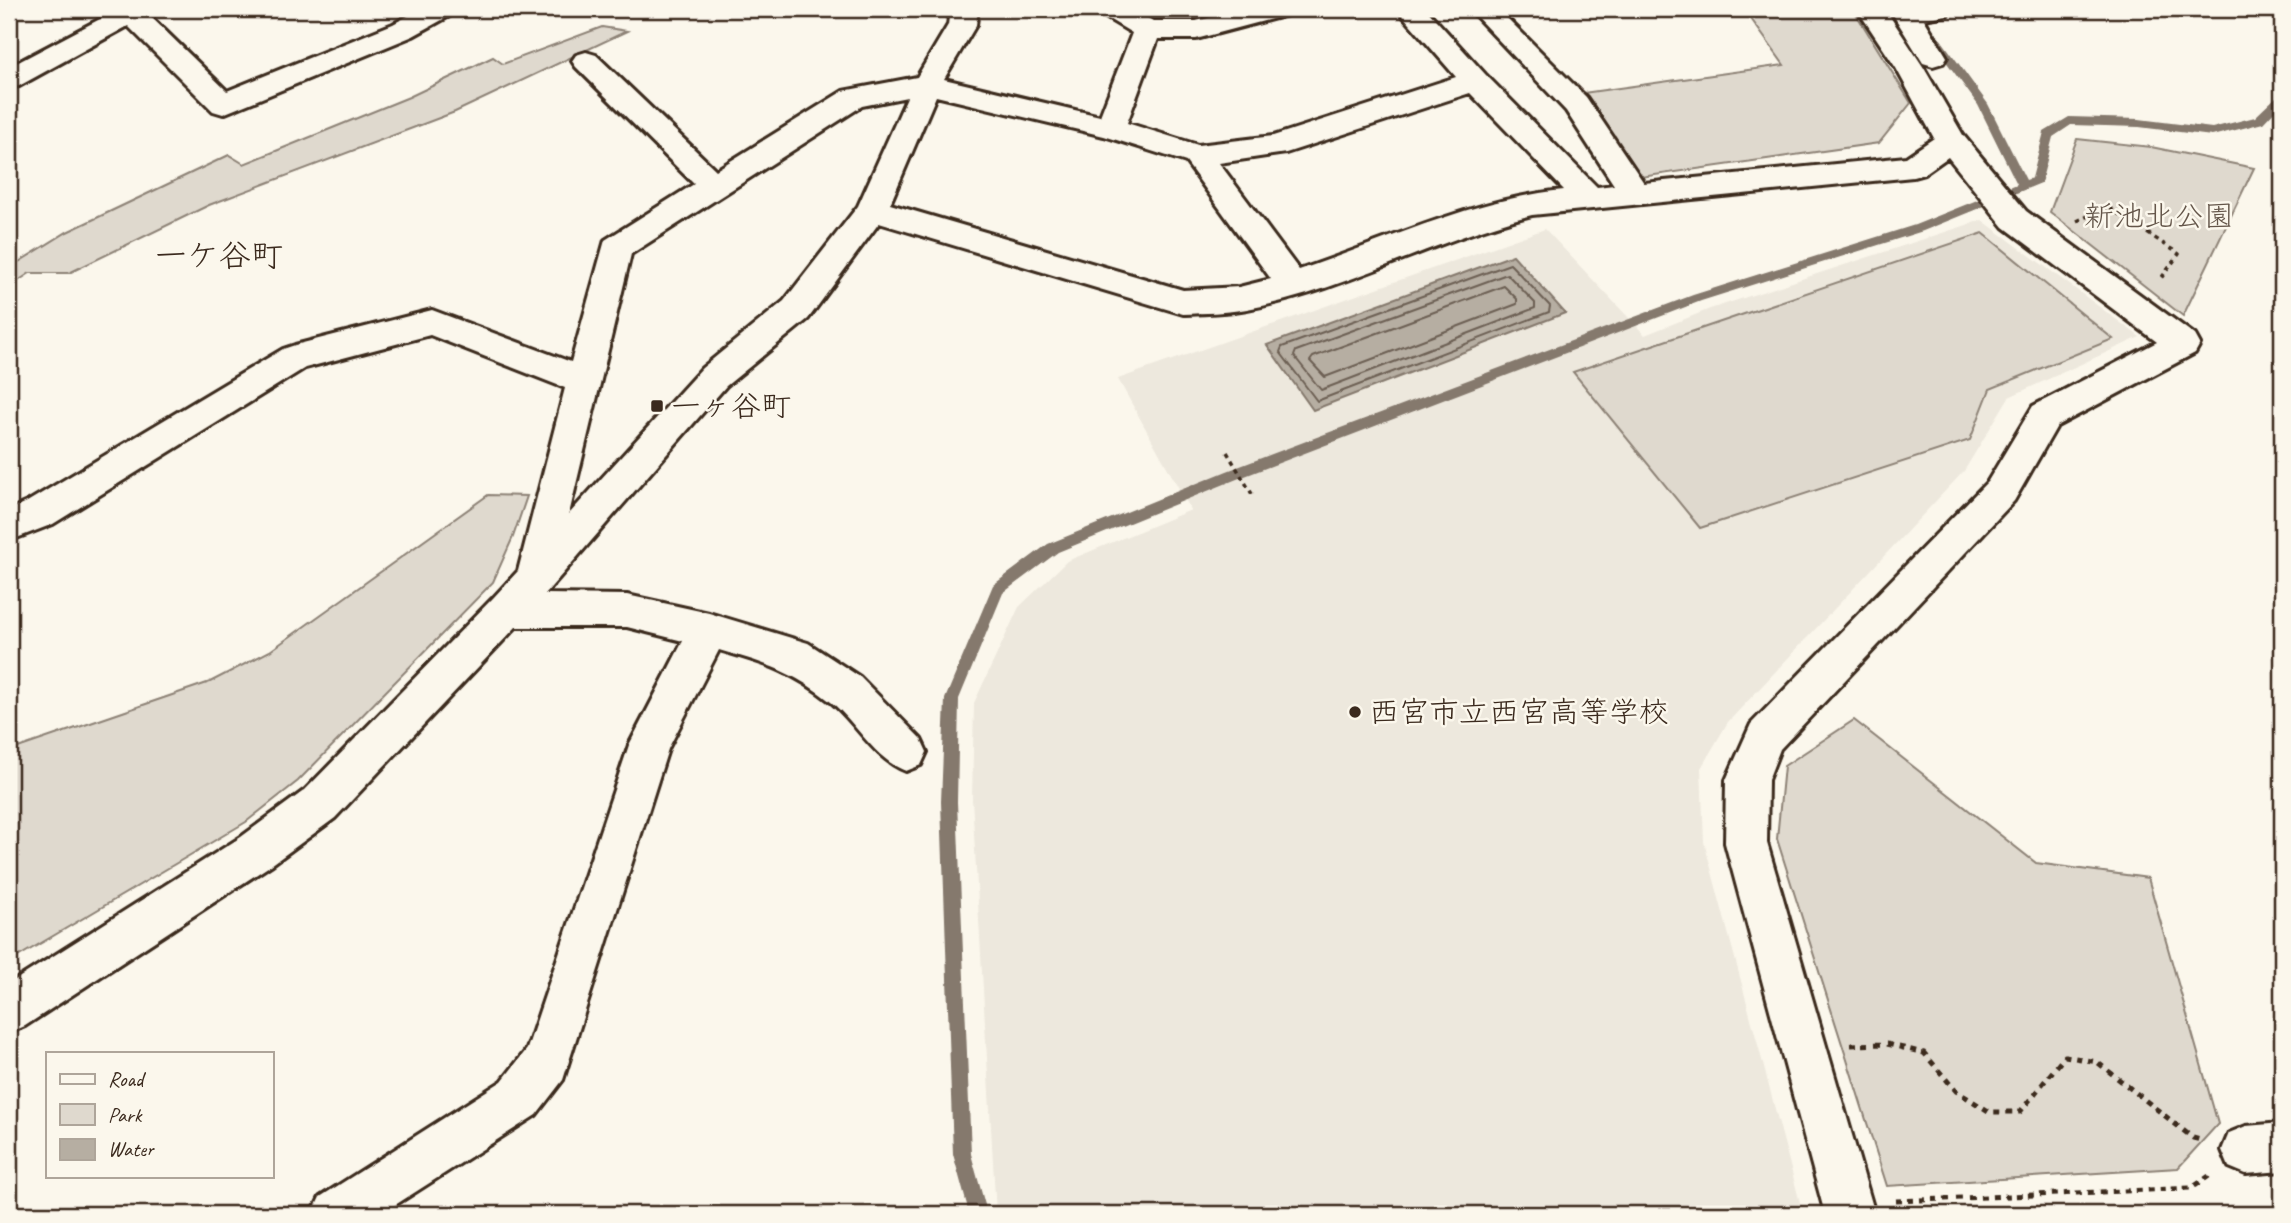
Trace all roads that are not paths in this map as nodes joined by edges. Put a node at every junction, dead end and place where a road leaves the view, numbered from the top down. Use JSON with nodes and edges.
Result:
{"nodes":[{"id":1,"x":441,"y":9,"type":"edge"},
{"id":2,"x":964,"y":9,"type":"edge"},
{"id":3,"x":1112,"y":9,"type":"edge"},
{"id":4,"x":1277,"y":9,"type":"edge"},
{"id":5,"x":1411,"y":9,"type":"edge"},
{"id":6,"x":1487,"y":9,"type":"edge"},
{"id":7,"x":1871,"y":9,"type":"edge"},
{"id":8,"x":1937,"y":9,"type":"edge"},
{"id":9,"x":135,"y":11,"type":"edge"},
{"id":10,"x":1147,"y":30,"type":"junction"},
{"id":11,"x":586,"y":61,"type":"dead end"},
{"id":12,"x":9,"y":79,"type":"edge"},
{"id":13,"x":1475,"y":81,"type":"junction"},
{"id":14,"x":927,"y":84,"type":"junction"},
{"id":15,"x":1925,"y":95,"type":"junction"},
{"id":16,"x":1110,"y":128,"type":"junction"},
{"id":17,"x":1951,"y":141,"type":"junction"},
{"id":18,"x":1198,"y":155,"type":"junction"},
{"id":19,"x":714,"y":186,"type":"junction"},
{"id":20,"x":1636,"y":195,"type":"junction"},
{"id":21,"x":1591,"y":199,"type":"junction"},
{"id":22,"x":872,"y":210,"type":"junction"},
{"id":23,"x":1291,"y":284,"type":"junction"},
{"id":24,"x":583,"y":381,"type":"junction"},
{"id":25,"x":9,"y":526,"type":"edge"},
{"id":26,"x":536,"y":578,"type":"junction"},
{"id":27,"x":507,"y":610,"type":"junction"},
{"id":28,"x":709,"y":630,"type":"junction"},
{"id":29,"x":906,"y":752,"type":"dead end"},
{"id":30,"x":9,"y":1010,"type":"edge"},
{"id":31,"x":1848,"y":1209,"type":"edge"},
{"id":32,"x":337,"y":1214,"type":"edge"}],
"edges":[{"from":1,"to":9,"type":"street"},
{"from":2,"to":14,"type":"street"},
{"from":3,"to":10,"type":"street"},
{"from":4,"to":10,"type":"street"},
{"from":5,"to":13,"type":"street"},
{"from":6,"to":20,"type":"street"},
{"from":7,"to":15,"type":"street"},
{"from":8,"to":15,"type":"street"},
{"from":9,"to":12,"type":"street"},
{"from":10,"to":16,"type":"street"},
{"from":11,"to":19,"type":"street"},
{"from":13,"to":18,"type":"street"},
{"from":13,"to":21,"type":"street"},
{"from":14,"to":16,"type":"street"},
{"from":14,"to":19,"type":"street"},
{"from":14,"to":22,"type":"street"},
{"from":15,"to":17,"type":"street"},
{"from":16,"to":18,"type":"street"},
{"from":17,"to":20,"type":"street"},
{"from":17,"to":31,"type":"street"},
{"from":18,"to":23,"type":"street"},
{"from":19,"to":24,"type":"street"},
{"from":20,"to":21,"type":"street"},
{"from":21,"to":23,"type":"street"},
{"from":22,"to":23,"type":"street"},
{"from":22,"to":26,"type":"street"},
{"from":24,"to":25,"type":"street"},
{"from":24,"to":26,"type":"street"},
{"from":26,"to":27,"type":"street"},
{"from":27,"to":28,"type":"street"},
{"from":27,"to":30,"type":"street"},
{"from":28,"to":29,"type":"street"},
{"from":28,"to":32,"type":"street"}]}
